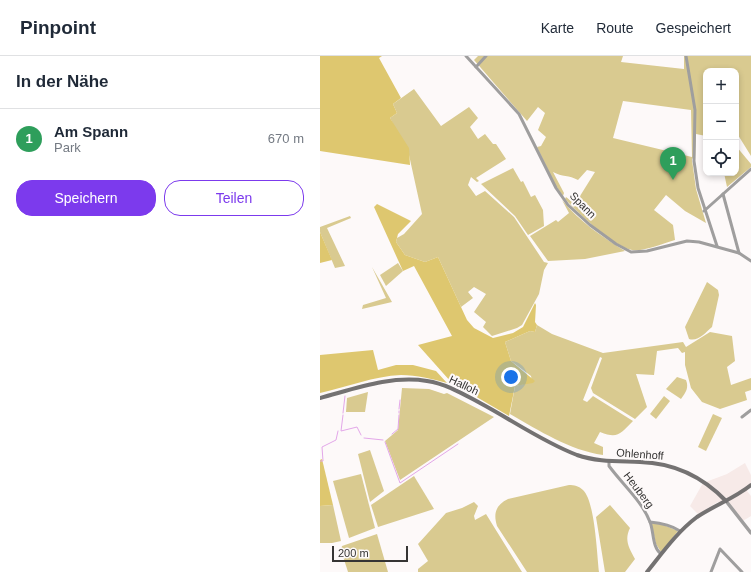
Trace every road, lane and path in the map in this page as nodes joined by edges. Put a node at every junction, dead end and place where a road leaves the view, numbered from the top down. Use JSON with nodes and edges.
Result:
{"nodes":[{"id":1,"x":466,"y":56,"type":"edge"},
{"id":2,"x":486,"y":56,"type":"edge"},
{"id":3,"x":686,"y":56,"type":"edge"},
{"id":4,"x":476,"y":67,"type":"junction"},
{"id":5,"x":751,"y":169,"type":"edge"},
{"id":6,"x":723,"y":194,"type":"junction"},
{"id":7,"x":704,"y":211,"type":"junction"},
{"id":8,"x":717,"y":246,"type":"junction"},
{"id":9,"x":739,"y":253,"type":"junction"},
{"id":10,"x":751,"y":261,"type":"edge"},
{"id":11,"x":320,"y":398,"type":"edge"},
{"id":12,"x":751,"y":410,"type":"edge"},
{"id":13,"x":742,"y":417,"type":"dead end"},
{"id":14,"x":590,"y":458,"type":"joint"},
{"id":15,"x":609,"y":461,"type":"junction"},
{"id":16,"x":751,"y":485,"type":"edge"},
{"id":17,"x":726,"y":501,"type":"junction"},
{"id":18,"x":650,"y":522,"type":"junction"},
{"id":19,"x":680,"y":530,"type":"junction"},
{"id":20,"x":751,"y":533,"type":"edge"},
{"id":21,"x":661,"y":554,"type":"junction"},
{"id":22,"x":738,"y":567,"type":"junction"},
{"id":23,"x":647,"y":572,"type":"edge"},
{"id":24,"x":711,"y":572,"type":"edge"},
{"id":25,"x":738,"y":572,"type":"edge"},
{"id":26,"x":742,"y":572,"type":"edge"}],
"edges":[{"from":1,"to":4,"type":"street","name":"Spann"},
{"from":2,"to":4,"type":"street"},
{"from":3,"to":7,"type":"street"},
{"from":4,"to":8,"type":"street","name":"Spann"},
{"from":5,"to":6,"type":"street"},
{"from":6,"to":7,"type":"street"},
{"from":6,"to":9,"type":"street"},
{"from":7,"to":8,"type":"street"},
{"from":8,"to":9,"type":"street","name":"Spann"},
{"from":9,"to":10,"type":"street","name":"Spann"},
{"from":11,"to":14,"type":"main road","name":"Halloh"},
{"from":12,"to":13,"type":"street"},
{"from":14,"to":15,"type":"main road","name":"Ohlenhoff"},
{"from":15,"to":17,"type":"main road","name":"Ohlenhoff"},
{"from":15,"to":18,"type":"street","name":"Heuberg"},
{"from":16,"to":17,"type":"main road"},
{"from":17,"to":19,"type":"main road"},
{"from":17,"to":20,"type":"street"},
{"from":18,"to":19,"type":"street"},
{"from":18,"to":21,"type":"street","name":"Heuberg"},
{"from":19,"to":21,"type":"main road"},
{"from":21,"to":23,"type":"main road"},
{"from":22,"to":24,"type":"street"},
{"from":22,"to":25,"type":"street"},
{"from":22,"to":26,"type":"street"}]}
